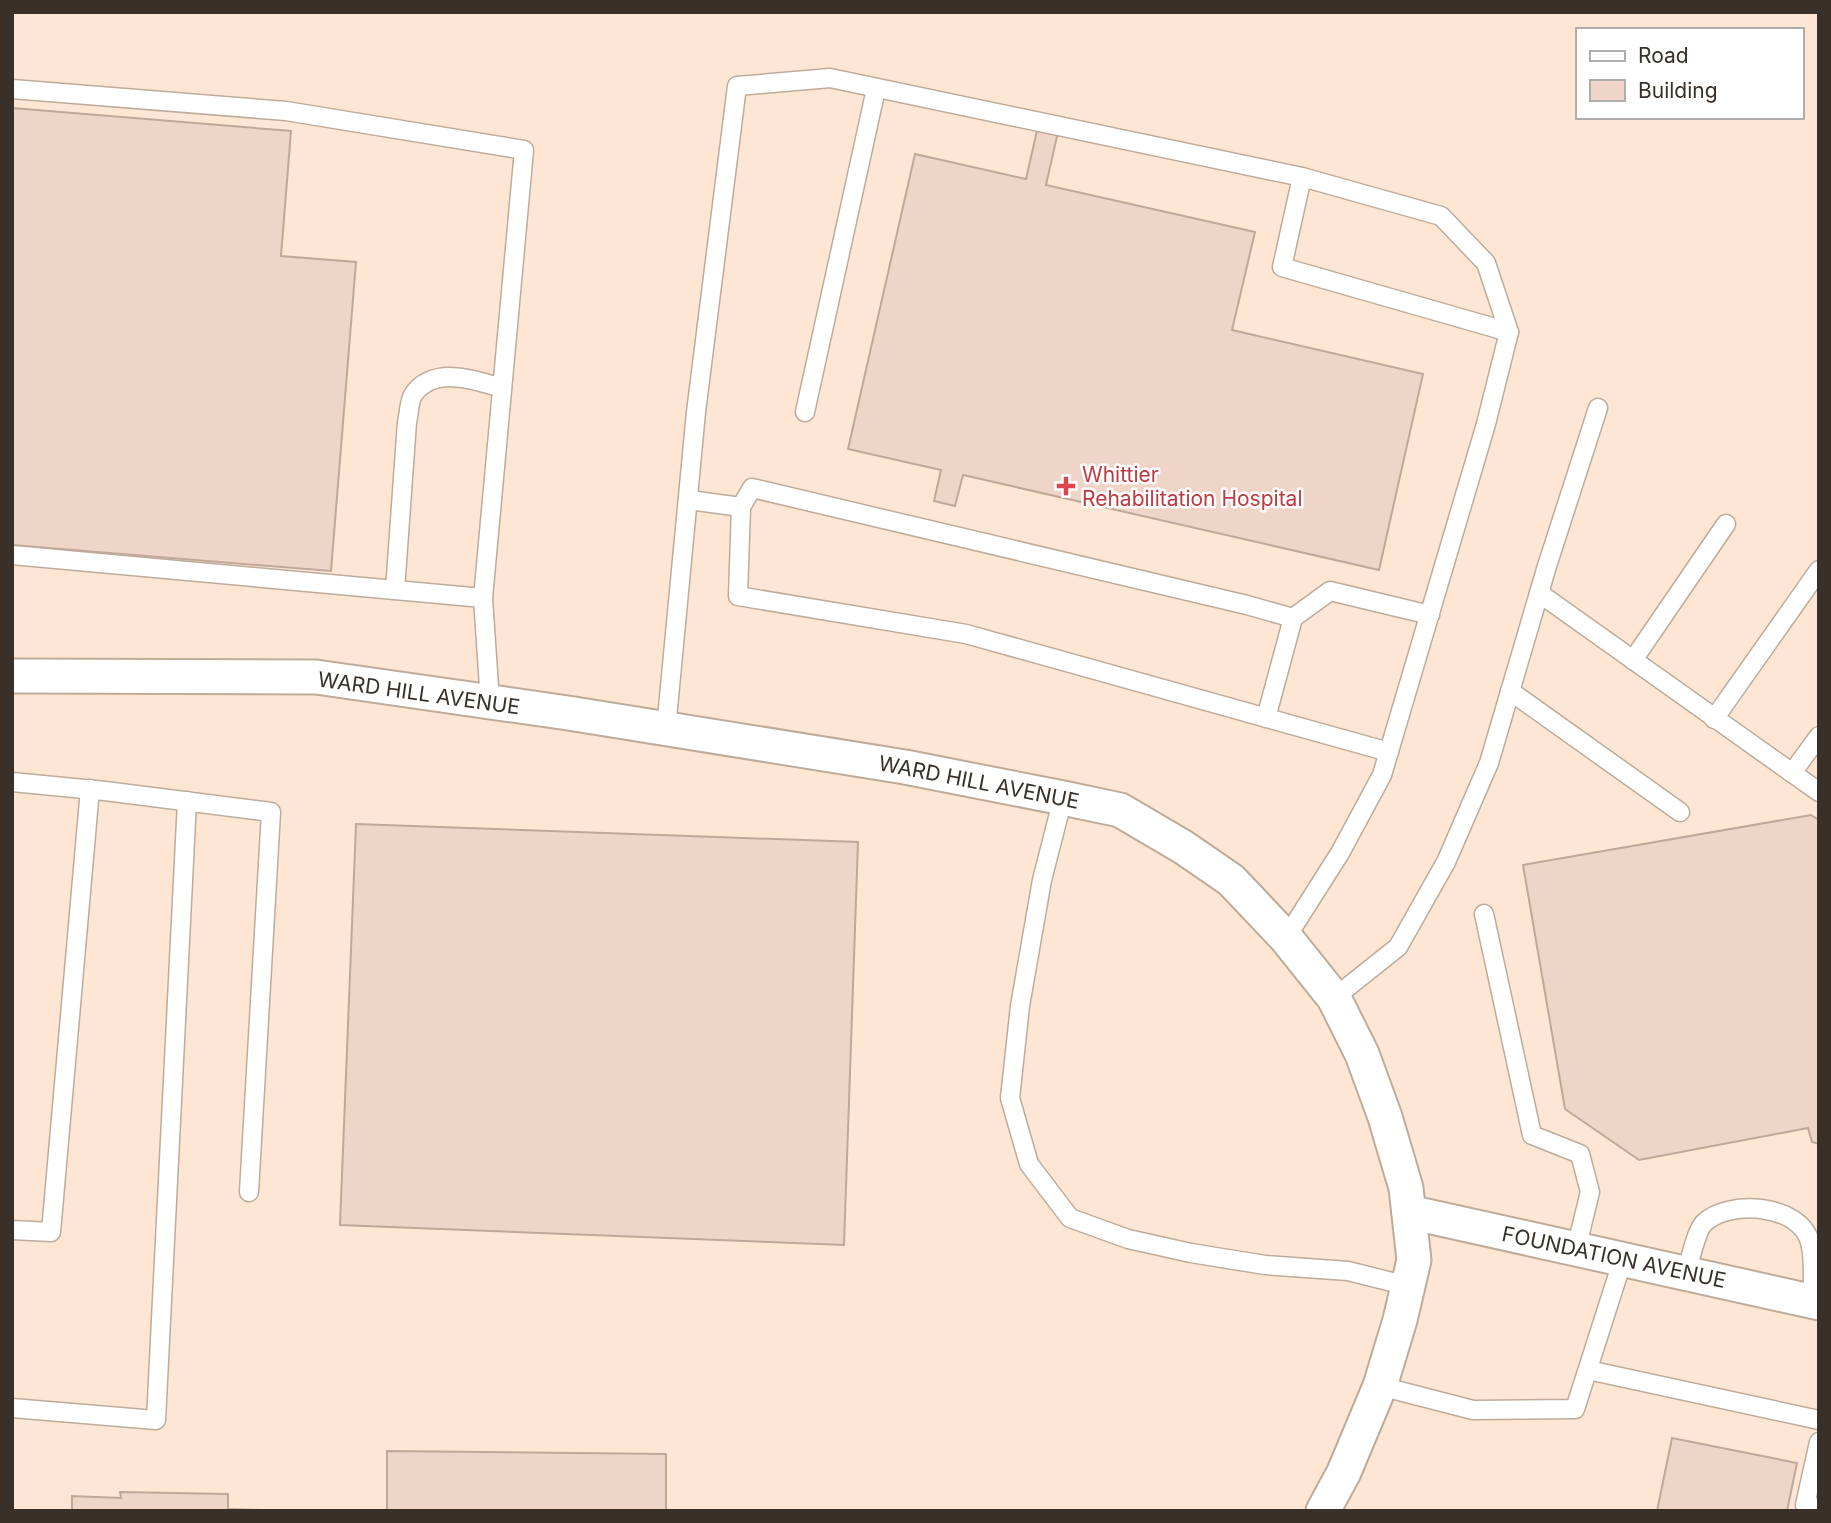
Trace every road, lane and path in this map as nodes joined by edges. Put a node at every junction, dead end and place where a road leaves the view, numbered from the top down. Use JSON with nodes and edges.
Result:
{"nodes":[{"id":1,"x":12,"y":89,"type":"edge"},
{"id":2,"x":876,"y":89,"type":"junction"},
{"id":3,"x":1302,"y":177,"type":"junction"},
{"id":4,"x":1509,"y":332,"type":"junction"},
{"id":5,"x":502,"y":388,"type":"junction"},
{"id":6,"x":1598,"y":408,"type":"dead end"},
{"id":7,"x":806,"y":412,"type":"dead end"},
{"id":8,"x":689,"y":500,"type":"junction"},
{"id":9,"x":741,"y":507,"type":"junction"},
{"id":10,"x":1726,"y":524,"type":"dead end"},
{"id":11,"x":12,"y":555,"type":"edge"},
{"id":12,"x":1819,"y":570,"type":"edge"},
{"id":13,"x":395,"y":590,"type":"junction"},
{"id":14,"x":1539,"y":593,"type":"junction"},
{"id":15,"x":483,"y":598,"type":"junction"},
{"id":16,"x":1430,"y":615,"type":"junction"},
{"id":17,"x":1293,"y":618,"type":"junction"},
{"id":18,"x":1633,"y":660,"type":"junction"},
{"id":19,"x":12,"y":676,"type":"edge"},
{"id":20,"x":1510,"y":691,"type":"junction"},
{"id":21,"x":490,"y":702,"type":"junction"},
{"id":22,"x":1266,"y":718,"type":"junction"},
{"id":23,"x":1714,"y":719,"type":"junction"},
{"id":24,"x":666,"y":729,"type":"junction"},
{"id":25,"x":1819,"y":736,"type":"edge"},
{"id":26,"x":1389,"y":752,"type":"junction"},
{"id":27,"x":1792,"y":773,"type":"junction"},
{"id":28,"x":12,"y":782,"type":"edge"},
{"id":29,"x":90,"y":789,"type":"junction"},
{"id":30,"x":1819,"y":792,"type":"edge"},
{"id":31,"x":1063,"y":798,"type":"junction"},
{"id":32,"x":187,"y":801,"type":"junction"},
{"id":33,"x":1680,"y":812,"type":"dead end"},
{"id":34,"x":1484,"y":914,"type":"dead end"},
{"id":35,"x":1286,"y":938,"type":"junction"},
{"id":36,"x":1334,"y":998,"type":"junction"},
{"id":37,"x":249,"y":1192,"type":"dead end"},
{"id":38,"x":1409,"y":1212,"type":"junction"},
{"id":39,"x":12,"y":1230,"type":"edge"},
{"id":40,"x":1576,"y":1250,"type":"junction"},
{"id":41,"x":1623,"y":1259,"type":"junction"},
{"id":42,"x":1686,"y":1273,"type":"junction"},
{"id":43,"x":1408,"y":1286,"type":"junction"},
{"id":44,"x":1816,"y":1302,"type":"edge"},
{"id":45,"x":1588,"y":1370,"type":"junction"},
{"id":46,"x":1381,"y":1386,"type":"junction"},
{"id":47,"x":12,"y":1408,"type":"edge"},
{"id":48,"x":1819,"y":1420,"type":"edge"},
{"id":49,"x":1819,"y":1442,"type":"edge"},
{"id":50,"x":1819,"y":1508,"type":"edge"},
{"id":51,"x":1323,"y":1511,"type":"edge"}],
"edges":[{"from":1,"to":5,"type":"lane"},
{"from":2,"to":3,"type":"lane"},
{"from":2,"to":7,"type":"lane"},
{"from":2,"to":8,"type":"lane"},
{"from":3,"to":4,"type":"lane"},
{"from":3,"to":4,"type":"lane"},
{"from":4,"to":16,"type":"lane"},
{"from":5,"to":13,"type":"lane"},
{"from":5,"to":15,"type":"lane"},
{"from":6,"to":14,"type":"lane"},
{"from":8,"to":9,"type":"lane"},
{"from":8,"to":24,"type":"lane"},
{"from":9,"to":17,"type":"lane"},
{"from":9,"to":22,"type":"lane"},
{"from":10,"to":18,"type":"lane"},
{"from":11,"to":13,"type":"lane"},
{"from":12,"to":23,"type":"lane"},
{"from":13,"to":15,"type":"lane"},
{"from":14,"to":18,"type":"lane"},
{"from":14,"to":20,"type":"lane"},
{"from":15,"to":21,"type":"lane"},
{"from":16,"to":17,"type":"lane"},
{"from":16,"to":26,"type":"lane"},
{"from":17,"to":22,"type":"lane"},
{"from":18,"to":23,"type":"lane"},
{"from":19,"to":21,"type":"street","name":"WARD HILL AVENUE"},
{"from":20,"to":33,"type":"lane"},
{"from":20,"to":36,"type":"lane"},
{"from":21,"to":24,"type":"street","name":"WARD HILL AVENUE"},
{"from":22,"to":26,"type":"lane"},
{"from":23,"to":27,"type":"lane"},
{"from":24,"to":31,"type":"street","name":"WARD HILL AVENUE"},
{"from":25,"to":27,"type":"lane"},
{"from":26,"to":35,"type":"lane"},
{"from":27,"to":30,"type":"lane"},
{"from":28,"to":29,"type":"lane"},
{"from":29,"to":32,"type":"lane"},
{"from":29,"to":39,"type":"lane"},
{"from":31,"to":35,"type":"street","name":"WARD HILL AVENUE"},
{"from":31,"to":43,"type":"lane"},
{"from":32,"to":37,"type":"lane"},
{"from":32,"to":47,"type":"lane"},
{"from":34,"to":40,"type":"lane"},
{"from":35,"to":36,"type":"street","name":"WARD HILL AVENUE"},
{"from":36,"to":38,"type":"street","name":"WARD HILL AVENUE"},
{"from":38,"to":40,"type":"street","name":"FOUNDATION AVENUE"},
{"from":38,"to":43,"type":"street","name":"WARD HILL AVENUE"},
{"from":40,"to":41,"type":"street","name":"FOUNDATION AVENUE"},
{"from":41,"to":42,"type":"street","name":"FOUNDATION AVENUE"},
{"from":41,"to":45,"type":"lane"},
{"from":42,"to":44,"type":"street","name":"FOUNDATION AVENUE"},
{"from":42,"to":44,"type":"lane"},
{"from":43,"to":46,"type":"street","name":"WARD HILL AVENUE"},
{"from":45,"to":46,"type":"lane"},
{"from":45,"to":48,"type":"lane"},
{"from":46,"to":51,"type":"street","name":"WARD HILL AVENUE"},
{"from":49,"to":50,"type":"lane"}]}
